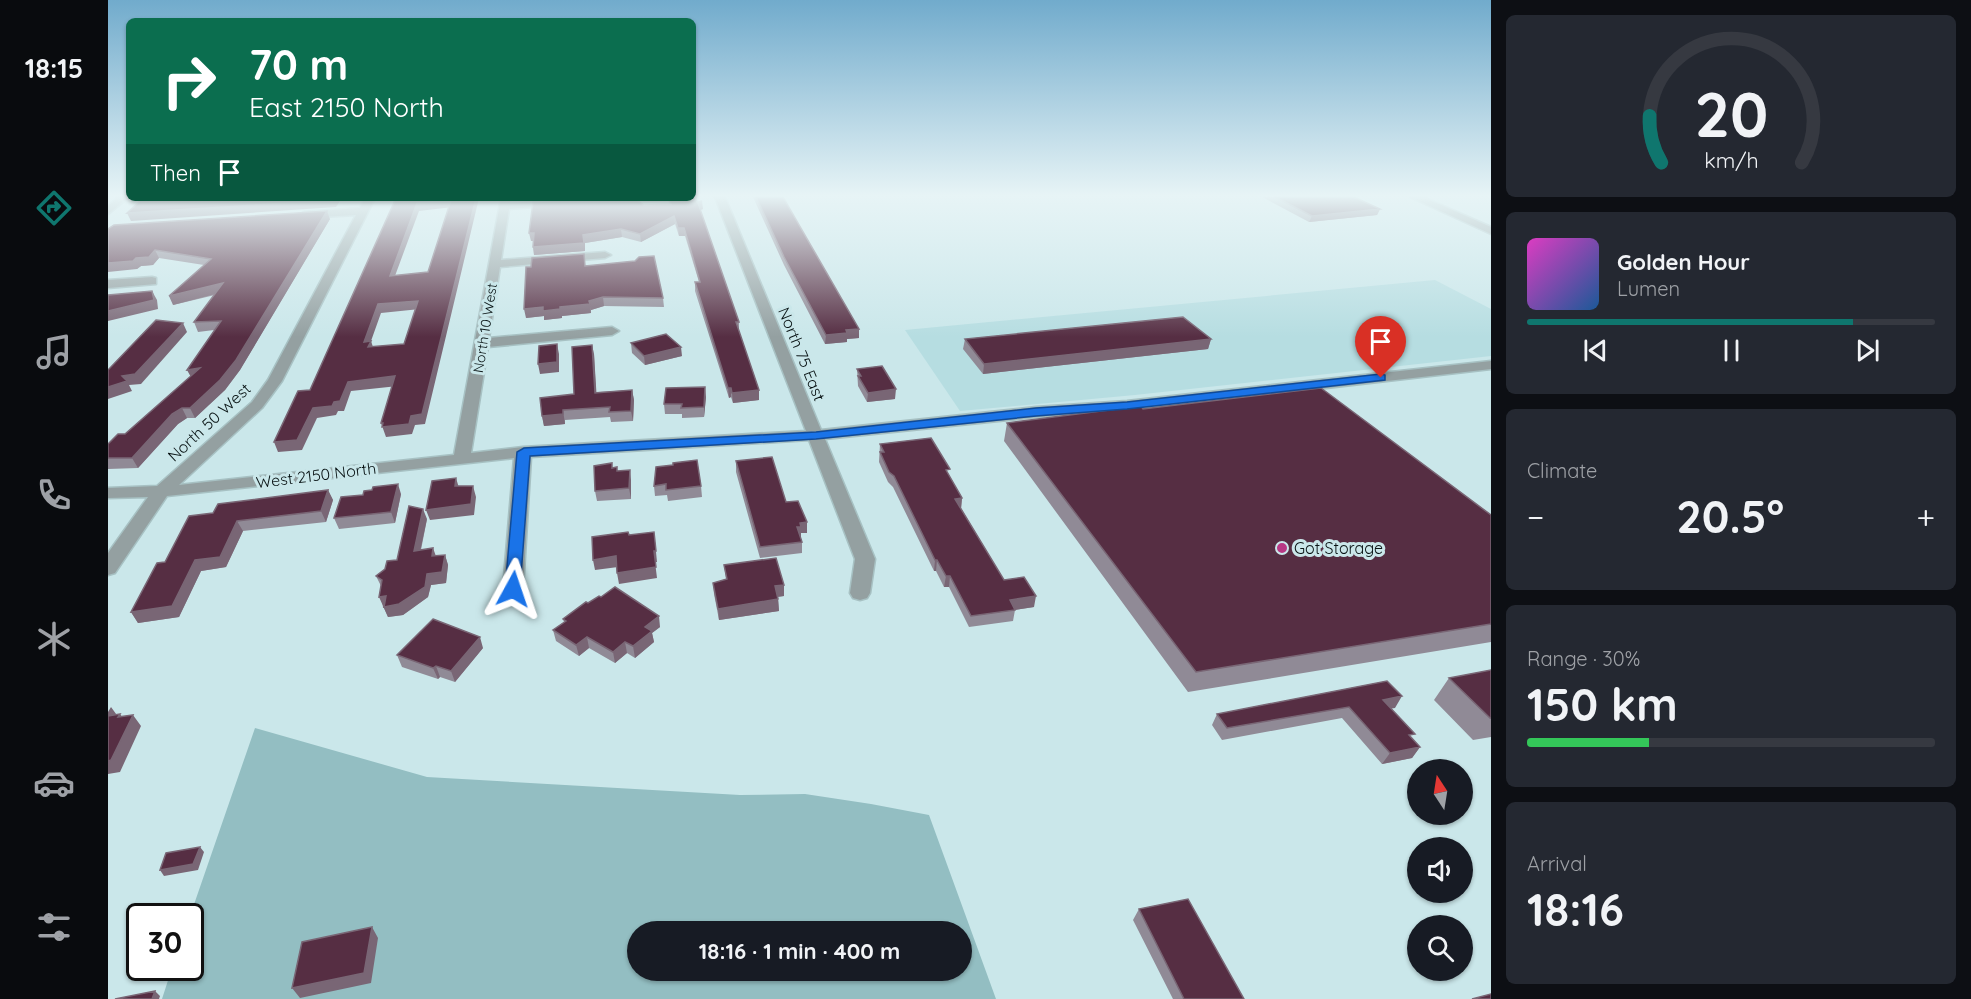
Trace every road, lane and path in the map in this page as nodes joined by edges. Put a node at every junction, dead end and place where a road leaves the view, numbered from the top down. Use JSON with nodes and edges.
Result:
{"nodes":[{"id":1,"x":346,"y":244,"type":"edge"},
{"id":2,"x":498,"y":244,"type":"edge"},
{"id":3,"x":739,"y":244,"type":"edge"},
{"id":4,"x":605,"y":255,"type":"dead end"},
{"id":5,"x":495,"y":264,"type":"junction"},
{"id":6,"x":152,"y":281,"type":"dead end"},
{"id":7,"x":108,"y":284,"type":"edge"},
{"id":8,"x":612,"y":331,"type":"dead end"},
{"id":9,"x":483,"y":343,"type":"junction"},
{"id":10,"x":1491,"y":365,"type":"edge"},
{"id":11,"x":816,"y":435,"type":"junction"},
{"id":12,"x":524,"y":452,"type":"junction"},
{"id":13,"x":462,"y":458,"type":"junction"},
{"id":14,"x":161,"y":492,"type":"junction"},
{"id":15,"x":108,"y":494,"type":"edge"},
{"id":16,"x":108,"y":568,"type":"edge"},
{"id":17,"x":513,"y":589,"type":"dead end"},
{"id":18,"x":860,"y":593,"type":"dead end"}],
"edges":[{"from":1,"to":14,"type":"street","name":"North 50 West"},
{"from":2,"to":5,"type":"street","name":"North 10 West"},
{"from":3,"to":11,"type":"street","name":"North 75 East"},
{"from":4,"to":5,"type":"street"},
{"from":5,"to":9,"type":"street","name":"North 10 West"},
{"from":6,"to":7,"type":"street"},
{"from":8,"to":9,"type":"street"},
{"from":9,"to":13,"type":"street","name":"North 10 West"},
{"from":10,"to":11,"type":"street","name":"West 2150 North"},
{"from":11,"to":12,"type":"street","name":"West 2150 North"},
{"from":11,"to":18,"type":"street","name":"North 75 East"},
{"from":12,"to":13,"type":"street","name":"West 2150 North"},
{"from":12,"to":17,"type":"street"},
{"from":13,"to":14,"type":"street","name":"West 2150 North"},
{"from":14,"to":15,"type":"street","name":"West 2150 North"},
{"from":14,"to":16,"type":"street","name":"North 50 West"}]}
